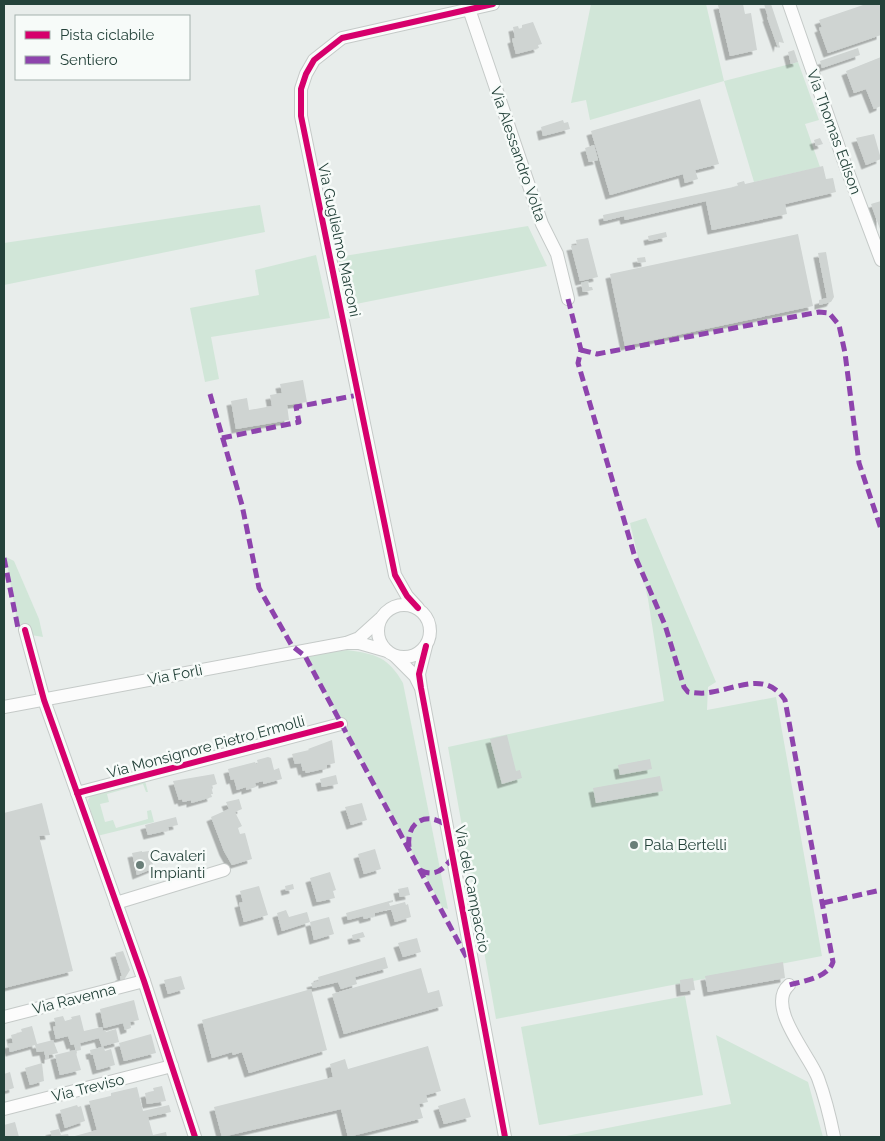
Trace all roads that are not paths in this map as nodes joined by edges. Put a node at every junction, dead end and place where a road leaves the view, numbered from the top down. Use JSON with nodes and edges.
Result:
{"nodes":[{"id":1,"x":493,"y":4,"type":"edge"},
{"id":2,"x":789,"y":4,"type":"edge"},
{"id":3,"x":469,"y":9,"type":"junction"},
{"id":4,"x":881,"y":260,"type":"edge"},
{"id":5,"x":568,"y":299,"type":"dead end"},
{"id":6,"x":395,"y":576,"type":"junction"},
{"id":7,"x":418,"y":608,"type":"junction"},
{"id":8,"x":383,"y":615,"type":"junction"},
{"id":9,"x":24,"y":630,"type":"dead end"},
{"id":10,"x":346,"y":643,"type":"junction"},
{"id":11,"x":426,"y":646,"type":"junction"},
{"id":12,"x":391,"y":653,"type":"junction"},
{"id":13,"x":421,"y":688,"type":"junction"},
{"id":14,"x":44,"y":700,"type":"junction"},
{"id":15,"x":4,"y":708,"type":"edge"},
{"id":16,"x":341,"y":724,"type":"dead end"},
{"id":17,"x":77,"y":793,"type":"junction"},
{"id":18,"x":224,"y":870,"type":"dead end"},
{"id":19,"x":116,"y":903,"type":"junction"},
{"id":20,"x":144,"y":981,"type":"junction"},
{"id":21,"x":789,"y":985,"type":"dead end"},
{"id":22,"x":4,"y":1017,"type":"edge"},
{"id":23,"x":172,"y":1066,"type":"junction"},
{"id":24,"x":4,"y":1109,"type":"edge"},
{"id":25,"x":195,"y":1137,"type":"edge"},
{"id":26,"x":506,"y":1137,"type":"edge"},
{"id":27,"x":834,"y":1137,"type":"edge"}],
"edges":[{"from":1,"to":3,"type":"street","name":"Via Guglielmo Marconi"},
{"from":2,"to":4,"type":"street","name":"Via Thomas Edison"},
{"from":3,"to":5,"type":"street","name":"Via Alessandro Volta"},
{"from":3,"to":6,"type":"street","name":"Via Guglielmo Marconi"},
{"from":6,"to":7,"type":"street","name":"Via Guglielmo Marconi"},
{"from":6,"to":8,"type":"street","name":"Via Guglielmo Marconi"},
{"from":7,"to":8,"type":"street"},
{"from":7,"to":11,"type":"street"},
{"from":8,"to":10,"type":"street","name":"Via Forlì"},
{"from":8,"to":12,"type":"street"},
{"from":9,"to":14,"type":"street"},
{"from":10,"to":12,"type":"street","name":"Via Forlì"},
{"from":10,"to":14,"type":"street","name":"Via Forlì"},
{"from":11,"to":12,"type":"street"},
{"from":11,"to":13,"type":"street","name":"Via del Campaccio"},
{"from":12,"to":13,"type":"street","name":"Via del Campaccio"},
{"from":13,"to":26,"type":"street","name":"Via del Campaccio"},
{"from":14,"to":15,"type":"street","name":"Via Forlì"},
{"from":14,"to":17,"type":"street"},
{"from":16,"to":17,"type":"street","name":"Via Monsignore Pietro Ermolli"},
{"from":17,"to":19,"type":"street"},
{"from":18,"to":19,"type":"street"},
{"from":19,"to":20,"type":"street"},
{"from":20,"to":22,"type":"street","name":"Via Ravenna"},
{"from":20,"to":23,"type":"street"},
{"from":21,"to":27,"type":"street"},
{"from":23,"to":24,"type":"street","name":"Via Treviso"},
{"from":23,"to":25,"type":"street"}]}
